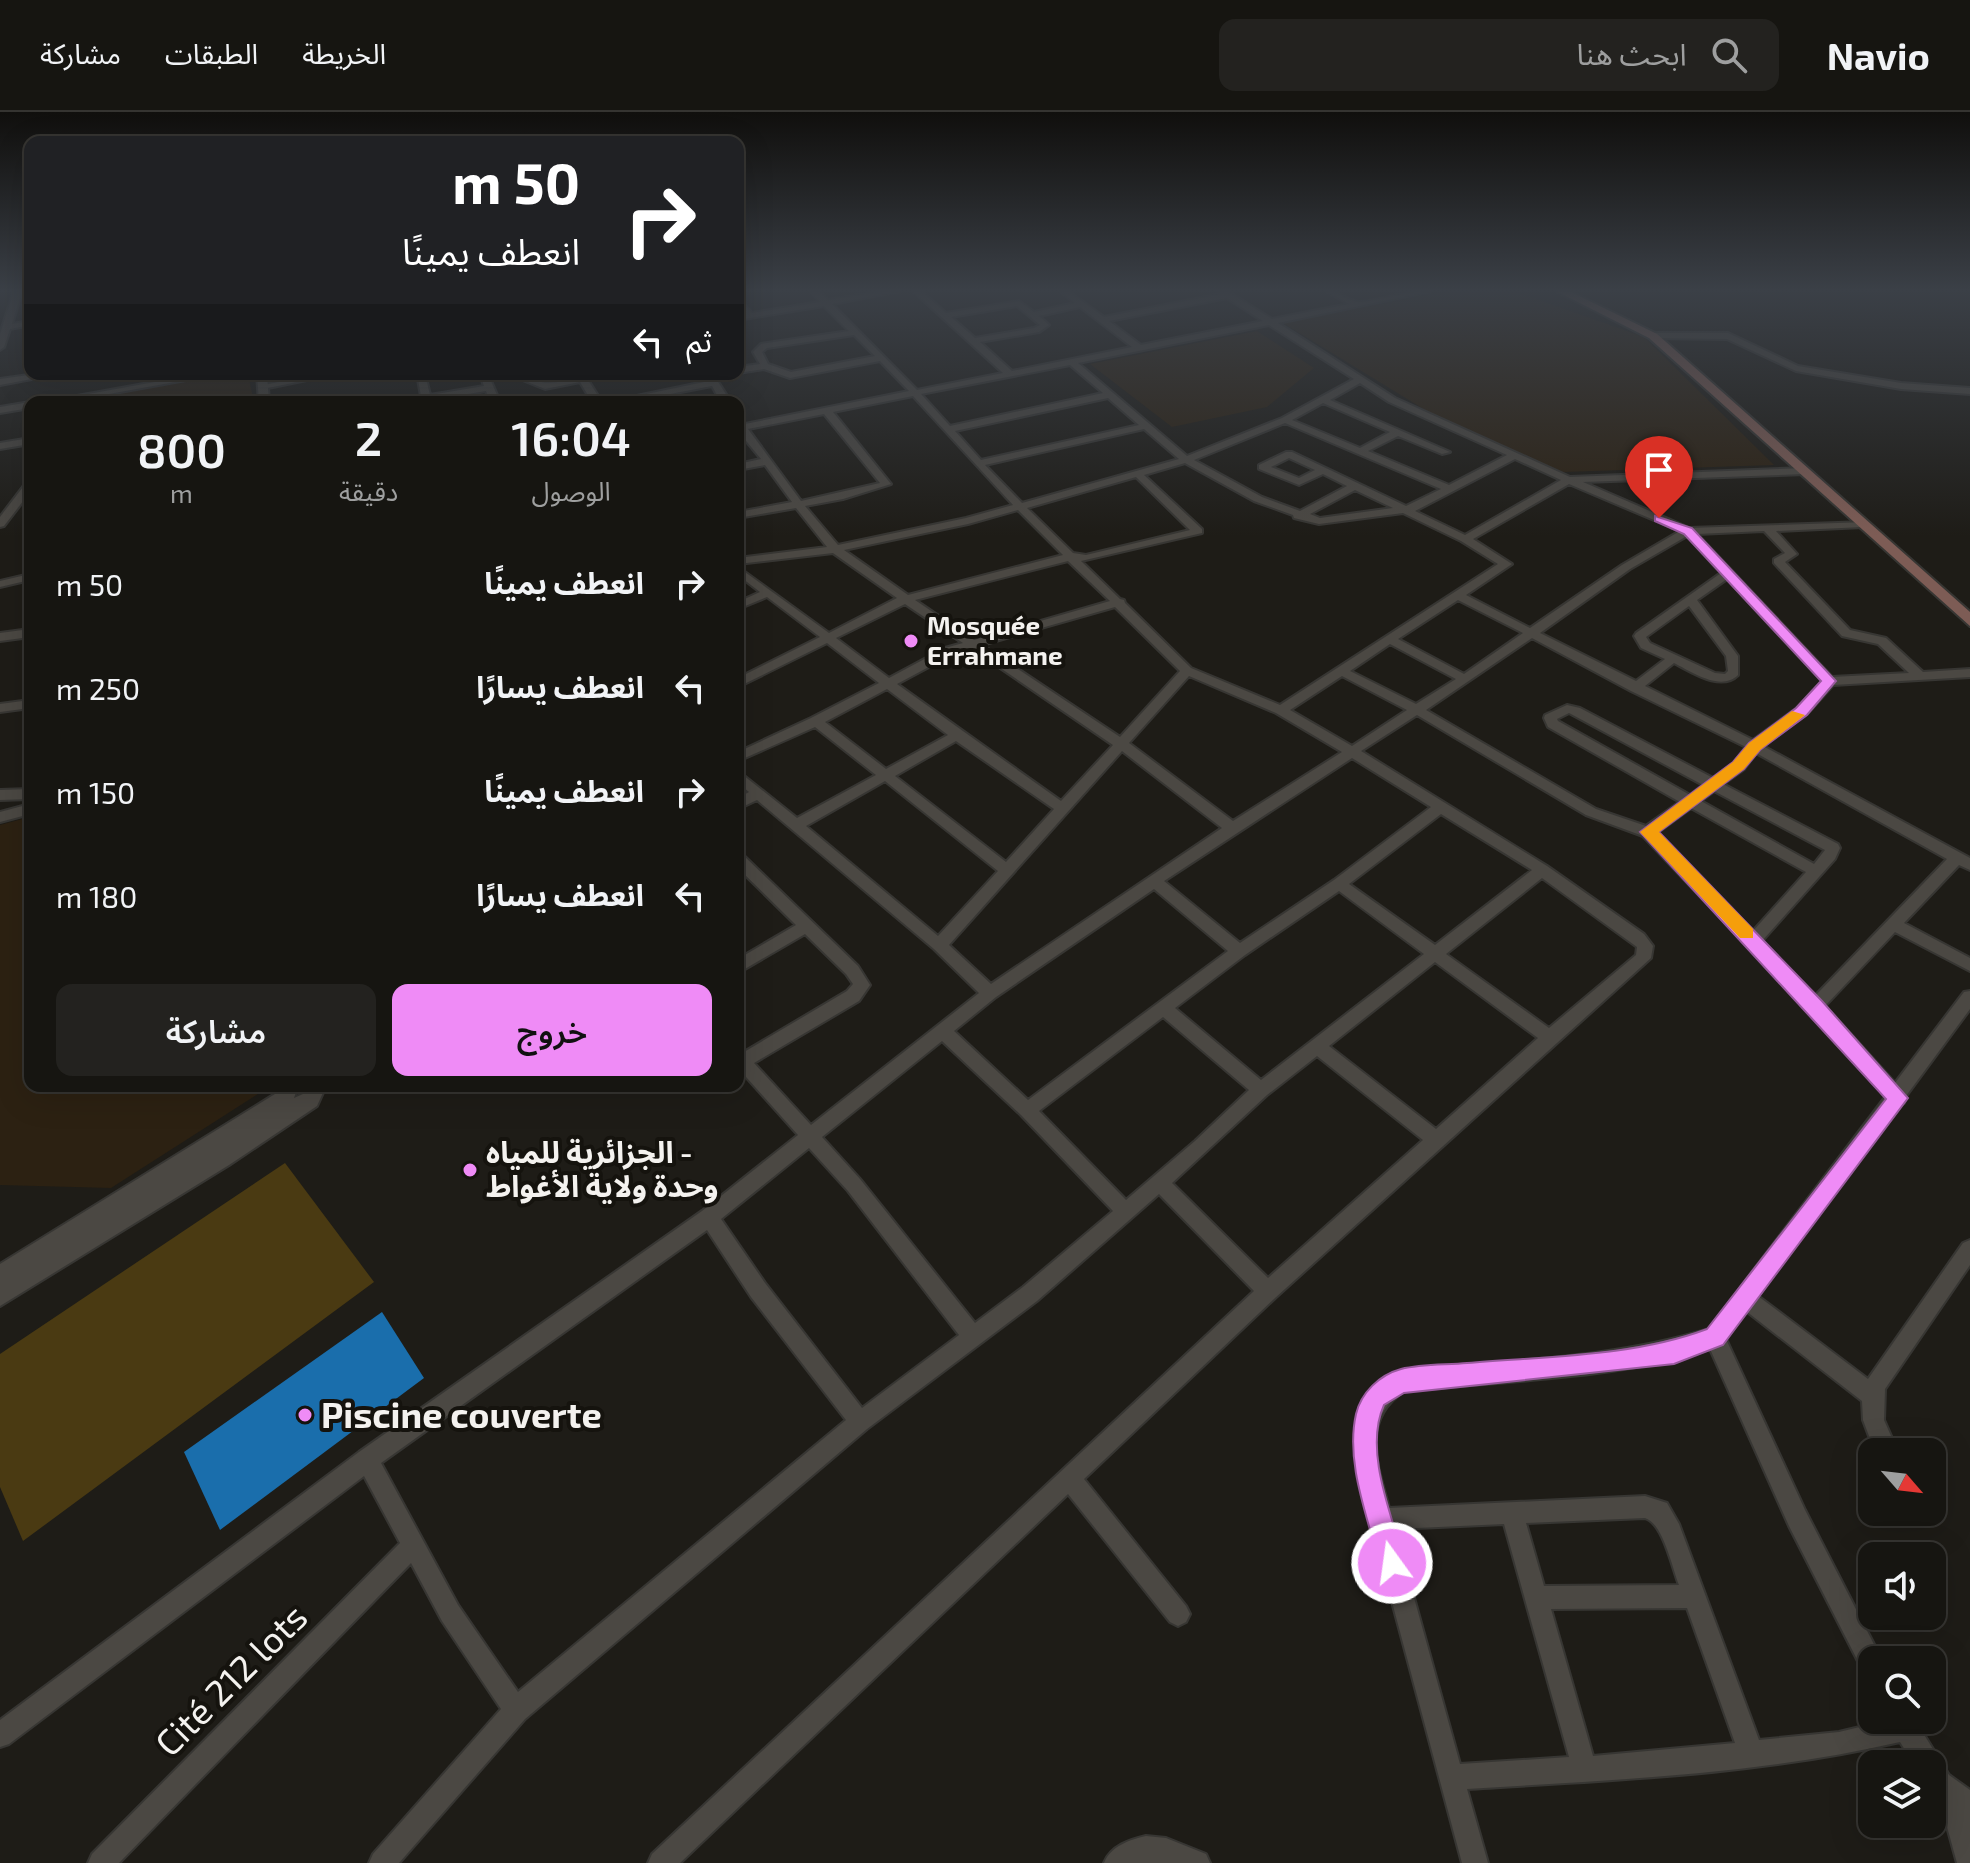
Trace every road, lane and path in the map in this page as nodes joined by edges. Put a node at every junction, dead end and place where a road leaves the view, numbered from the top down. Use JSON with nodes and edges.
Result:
{"nodes":[{"id":1,"x":895,"y":373,"type":"edge"},
{"id":2,"x":1017,"y":373,"type":"edge"},
{"id":3,"x":1084,"y":373,"type":"edge"},
{"id":4,"x":1351,"y":373,"type":"edge"},
{"id":5,"x":1699,"y":373,"type":"edge"},
{"id":6,"x":1701,"y":373,"type":"edge"},
{"id":7,"x":1823,"y":373,"type":"edge"},
{"id":8,"x":1010,"y":374,"type":"joint"},
{"id":9,"x":24,"y":378,"type":"edge"},
{"id":10,"x":1361,"y":379,"type":"junction"},
{"id":11,"x":161,"y":380,"type":"edge"},
{"id":12,"x":313,"y":380,"type":"edge"},
{"id":13,"x":486,"y":380,"type":"edge"},
{"id":14,"x":531,"y":380,"type":"edge"},
{"id":15,"x":573,"y":380,"type":"edge"},
{"id":16,"x":700,"y":380,"type":"edge"},
{"id":17,"x":0,"y":382,"type":"edge"},
{"id":18,"x":489,"y":388,"type":"junction"},
{"id":19,"x":1970,"y":391,"type":"edge"},
{"id":20,"x":916,"y":394,"type":"junction"},
{"id":21,"x":264,"y":395,"type":"edge"},
{"id":22,"x":1108,"y":395,"type":"junction"},
{"id":23,"x":109,"y":396,"type":"edge"},
{"id":24,"x":439,"y":396,"type":"edge"},
{"id":25,"x":492,"y":396,"type":"edge"},
{"id":26,"x":654,"y":396,"type":"edge"},
{"id":27,"x":1323,"y":400,"type":"junction"},
{"id":28,"x":24,"y":406,"type":"edge"},
{"id":29,"x":0,"y":410,"type":"edge"},
{"id":30,"x":827,"y":411,"type":"junction"},
{"id":31,"x":1285,"y":420,"type":"junction"},
{"id":32,"x":744,"y":424,"type":"edge"},
{"id":33,"x":1146,"y":426,"type":"junction"},
{"id":34,"x":950,"y":429,"type":"junction"},
{"id":35,"x":744,"y":431,"type":"edge"},
{"id":36,"x":1398,"y":432,"type":"junction"},
{"id":37,"x":24,"y":442,"type":"edge"},
{"id":38,"x":0,"y":446,"type":"edge"},
{"id":39,"x":1361,"y":451,"type":"junction"},
{"id":40,"x":1445,"y":452,"type":"dead end"},
{"id":41,"x":1513,"y":456,"type":"junction"},
{"id":42,"x":1186,"y":460,"type":"junction"},
{"id":43,"x":768,"y":461,"type":"junction"},
{"id":44,"x":979,"y":463,"type":"junction"},
{"id":45,"x":744,"y":466,"type":"edge"},
{"id":46,"x":1323,"y":470,"type":"dead end"},
{"id":47,"x":1805,"y":471,"type":"junction"},
{"id":48,"x":1140,"y":476,"type":"junction"},
{"id":49,"x":1569,"y":480,"type":"junction"},
{"id":50,"x":1354,"y":486,"type":"junction"},
{"id":51,"x":1447,"y":488,"type":"junction"},
{"id":52,"x":24,"y":493,"type":"edge"},
{"id":53,"x":798,"y":504,"type":"junction"},
{"id":54,"x":1020,"y":506,"type":"junction"},
{"id":55,"x":1405,"y":510,"type":"junction"},
{"id":56,"x":24,"y":514,"type":"edge"},
{"id":57,"x":744,"y":514,"type":"edge"},
{"id":58,"x":1298,"y":516,"type":"junction"},
{"id":59,"x":4,"y":519,"type":"edge"},
{"id":60,"x":1863,"y":524,"type":"junction"},
{"id":61,"x":1767,"y":528,"type":"junction"},
{"id":62,"x":1688,"y":531,"type":"junction"},
{"id":63,"x":1465,"y":539,"type":"junction"},
{"id":64,"x":835,"y":549,"type":"junction"},
{"id":65,"x":1073,"y":556,"type":"junction"},
{"id":66,"x":744,"y":560,"type":"edge"},
{"id":67,"x":1728,"y":573,"type":"junction"},
{"id":68,"x":744,"y":575,"type":"edge"},
{"id":69,"x":24,"y":578,"type":"edge"},
{"id":70,"x":0,"y":584,"type":"edge"},
{"id":71,"x":766,"y":593,"type":"junction"},
{"id":72,"x":1458,"y":596,"type":"junction"},
{"id":73,"x":903,"y":600,"type":"junction"},
{"id":74,"x":1691,"y":600,"type":"junction"},
{"id":75,"x":1120,"y":602,"type":"junction"},
{"id":76,"x":744,"y":603,"type":"edge"},
{"id":77,"x":1970,"y":606,"type":"edge"},
{"id":78,"x":1970,"y":621,"type":"edge"},
{"id":79,"x":1531,"y":633,"type":"junction"},
{"id":80,"x":24,"y":634,"type":"edge"},
{"id":81,"x":0,"y":637,"type":"edge"},
{"id":82,"x":831,"y":637,"type":"junction"},
{"id":83,"x":1391,"y":640,"type":"junction"},
{"id":84,"x":973,"y":641,"type":"junction"},
{"id":85,"x":1673,"y":658,"type":"junction"},
{"id":86,"x":1187,"y":671,"type":"junction"},
{"id":87,"x":1343,"y":672,"type":"junction"},
{"id":88,"x":1970,"y":673,"type":"edge"},
{"id":89,"x":1920,"y":676,"type":"junction"},
{"id":90,"x":1465,"y":679,"type":"junction"},
{"id":91,"x":744,"y":680,"type":"edge"},
{"id":92,"x":1829,"y":681,"type":"junction"},
{"id":93,"x":890,"y":682,"type":"junction"},
{"id":94,"x":1635,"y":688,"type":"junction"},
{"id":95,"x":24,"y":705,"type":"edge"},
{"id":96,"x":0,"y":708,"type":"edge"},
{"id":97,"x":1281,"y":710,"type":"junction"},
{"id":98,"x":1417,"y":710,"type":"junction"},
{"id":99,"x":816,"y":721,"type":"junction"},
{"id":100,"x":957,"y":735,"type":"junction"},
{"id":101,"x":1121,"y":743,"type":"junction"},
{"id":102,"x":1754,"y":746,"type":"junction"},
{"id":103,"x":1351,"y":751,"type":"junction"},
{"id":104,"x":744,"y":754,"type":"edge"},
{"id":105,"x":882,"y":775,"type":"junction"},
{"id":106,"x":744,"y":781,"type":"edge"},
{"id":107,"x":1712,"y":785,"type":"junction"},
{"id":108,"x":759,"y":793,"type":"junction"},
{"id":109,"x":24,"y":794,"type":"edge"},
{"id":110,"x":0,"y":795,"type":"edge"},
{"id":111,"x":744,"y":801,"type":"edge"},
{"id":112,"x":1688,"y":802,"type":"junction"},
{"id":113,"x":1441,"y":807,"type":"junction"},
{"id":114,"x":1062,"y":808,"type":"junction"},
{"id":115,"x":24,"y":811,"type":"edge"},
{"id":116,"x":0,"y":817,"type":"edge"},
{"id":117,"x":796,"y":825,"type":"junction"},
{"id":118,"x":1232,"y":828,"type":"junction"},
{"id":119,"x":1648,"y":832,"type":"junction"},
{"id":120,"x":1963,"y":862,"type":"edge"},
{"id":121,"x":744,"y":865,"type":"edge"},
{"id":122,"x":1007,"y":870,"type":"junction"},
{"id":123,"x":1542,"y":870,"type":"junction"},
{"id":124,"x":1815,"y":871,"type":"junction"},
{"id":125,"x":1153,"y":880,"type":"junction"},
{"id":126,"x":1339,"y":884,"type":"junction"},
{"id":127,"x":1892,"y":923,"type":"junction"},
{"id":128,"x":808,"y":925,"type":"junction"},
{"id":129,"x":1753,"y":941,"type":"junction"},
{"id":130,"x":939,"y":945,"type":"junction"},
{"id":131,"x":1239,"y":951,"type":"junction"},
{"id":132,"x":1433,"y":955,"type":"junction"},
{"id":133,"x":744,"y":963,"type":"edge"},
{"id":134,"x":1970,"y":965,"type":"edge"},
{"id":135,"x":990,"y":993,"type":"junction"},
{"id":136,"x":1970,"y":997,"type":"edge"},
{"id":137,"x":1815,"y":1006,"type":"junction"},
{"id":138,"x":1162,"y":1007,"type":"junction"},
{"id":139,"x":945,"y":1033,"type":"junction"},
{"id":140,"x":1549,"y":1037,"type":"junction"},
{"id":141,"x":1318,"y":1047,"type":"junction"},
{"id":142,"x":744,"y":1056,"type":"edge"},
{"id":143,"x":744,"y":1063,"type":"edge"},
{"id":144,"x":1261,"y":1090,"type":"junction"},
{"id":145,"x":313,"y":1092,"type":"edge"},
{"id":146,"x":290,"y":1093,"type":"edge"},
{"id":147,"x":1898,"y":1098,"type":"junction"},
{"id":148,"x":1027,"y":1110,"type":"junction"},
{"id":149,"x":811,"y":1138,"type":"junction"},
{"id":150,"x":1435,"y":1139,"type":"junction"},
{"id":151,"x":1159,"y":1182,"type":"junction"},
{"id":152,"x":1126,"y":1212,"type":"junction"},
{"id":153,"x":709,"y":1217,"type":"junction"},
{"id":154,"x":1968,"y":1256,"type":"edge"},
{"id":155,"x":0,"y":1276,"type":"edge"},
{"id":156,"x":1268,"y":1291,"type":"junction"},
{"id":157,"x":0,"y":1295,"type":"edge"},
{"id":158,"x":1743,"y":1297,"type":"junction"},
{"id":159,"x":973,"y":1337,"type":"junction"},
{"id":160,"x":1715,"y":1337,"type":"junction"},
{"id":161,"x":1873,"y":1396,"type":"junction"},
{"id":162,"x":860,"y":1422,"type":"junction"},
{"id":163,"x":1879,"y":1438,"type":"edge"},
{"id":164,"x":367,"y":1460,"type":"junction"},
{"id":165,"x":1068,"y":1477,"type":"junction"},
{"id":166,"x":1512,"y":1513,"type":"junction"},
{"id":167,"x":1381,"y":1519,"type":"junction"},
{"id":168,"x":411,"y":1547,"type":"junction"},
{"id":169,"x":1694,"y":1596,"type":"junction"},
{"id":170,"x":1538,"y":1598,"type":"junction"},
{"id":171,"x":1178,"y":1614,"type":"dead end"},
{"id":172,"x":1862,"y":1646,"type":"edge"},
{"id":173,"x":516,"y":1710,"type":"junction"},
{"id":174,"x":1871,"y":1734,"type":"edge"},
{"id":175,"x":0,"y":1735,"type":"edge"},
{"id":176,"x":1751,"y":1752,"type":"junction"},
{"id":177,"x":1585,"y":1770,"type":"junction"},
{"id":178,"x":1450,"y":1777,"type":"junction"},
{"id":179,"x":1946,"y":1784,"type":"edge"},
{"id":180,"x":1946,"y":1794,"type":"edge"},
{"id":181,"x":1970,"y":1807,"type":"edge"},
{"id":182,"x":101,"y":1863,"type":"edge"},
{"id":183,"x":382,"y":1863,"type":"edge"},
{"id":184,"x":661,"y":1863,"type":"edge"},
{"id":185,"x":1117,"y":1863,"type":"edge"},
{"id":186,"x":1197,"y":1863,"type":"edge"},
{"id":187,"x":1475,"y":1863,"type":"edge"},
{"id":188,"x":1970,"y":1863,"type":"edge"}],
"edges":[{"from":1,"to":20,"type":"street"},
{"from":2,"to":8,"type":"street"},
{"from":3,"to":22,"type":"street"},
{"from":4,"to":10,"type":"street"},
{"from":5,"to":47,"type":"main road"},
{"from":6,"to":77,"type":"main road"},
{"from":7,"to":19,"type":"street"},
{"from":8,"to":20,"type":"street"},
{"from":9,"to":17,"type":"street"},
{"from":10,"to":27,"type":"street"},
{"from":10,"to":41,"type":"street"},
{"from":11,"to":23,"type":"street"},
{"from":12,"to":21,"type":"street"},
{"from":13,"to":18,"type":"street"},
{"from":14,"to":15,"type":"street"},
{"from":16,"to":26,"type":"street"},
{"from":18,"to":24,"type":"street"},
{"from":18,"to":25,"type":"street"},
{"from":20,"to":30,"type":"street"},
{"from":20,"to":34,"type":"street"},
{"from":22,"to":33,"type":"street"},
{"from":22,"to":34,"type":"street"},
{"from":27,"to":31,"type":"street"},
{"from":27,"to":36,"type":"street"},
{"from":28,"to":29,"type":"street"},
{"from":30,"to":32,"type":"street"},
{"from":30,"to":53,"type":"street"},
{"from":31,"to":39,"type":"street"},
{"from":31,"to":42,"type":"street"},
{"from":33,"to":42,"type":"street"},
{"from":33,"to":44,"type":"street"},
{"from":34,"to":44,"type":"street"},
{"from":35,"to":43,"type":"street"},
{"from":36,"to":39,"type":"street"},
{"from":36,"to":40,"type":"street"},
{"from":37,"to":38,"type":"street"},
{"from":39,"to":51,"type":"street"},
{"from":41,"to":49,"type":"street"},
{"from":41,"to":51,"type":"street"},
{"from":42,"to":48,"type":"street"},
{"from":42,"to":58,"type":"street"},
{"from":43,"to":45,"type":"street"},
{"from":43,"to":53,"type":"street"},
{"from":44,"to":54,"type":"street"},
{"from":46,"to":50,"type":"street"},
{"from":47,"to":49,"type":"street"},
{"from":47,"to":60,"type":"main road"},
{"from":48,"to":54,"type":"street"},
{"from":48,"to":65,"type":"street"},
{"from":49,"to":62,"type":"street"},
{"from":49,"to":63,"type":"street"},
{"from":50,"to":55,"type":"street"},
{"from":50,"to":58,"type":"street"},
{"from":51,"to":55,"type":"street"},
{"from":52,"to":59,"type":"street"},
{"from":53,"to":57,"type":"street"},
{"from":53,"to":64,"type":"street"},
{"from":54,"to":64,"type":"street"},
{"from":54,"to":65,"type":"street"},
{"from":55,"to":58,"type":"street"},
{"from":55,"to":63,"type":"street"},
{"from":56,"to":59,"type":"street"},
{"from":60,"to":61,"type":"street"},
{"from":60,"to":78,"type":"main road"},
{"from":61,"to":62,"type":"street"},
{"from":61,"to":89,"type":"street"},
{"from":62,"to":67,"type":"street"},
{"from":62,"to":79,"type":"street"},
{"from":63,"to":72,"type":"street"},
{"from":64,"to":66,"type":"street"},
{"from":64,"to":73,"type":"street"},
{"from":65,"to":73,"type":"street"},
{"from":65,"to":75,"type":"street"},
{"from":67,"to":74,"type":"street"},
{"from":67,"to":92,"type":"street"},
{"from":68,"to":71,"type":"street"},
{"from":69,"to":70,"type":"street"},
{"from":71,"to":76,"type":"street"},
{"from":71,"to":82,"type":"street"},
{"from":72,"to":79,"type":"street"},
{"from":72,"to":83,"type":"street"},
{"from":73,"to":82,"type":"street"},
{"from":73,"to":84,"type":"street"},
{"from":74,"to":85,"type":"street"},
{"from":74,"to":85,"type":"street"},
{"from":75,"to":84,"type":"street"},
{"from":75,"to":86,"type":"street"},
{"from":79,"to":90,"type":"street"},
{"from":79,"to":94,"type":"street"},
{"from":80,"to":81,"type":"street"},
{"from":82,"to":91,"type":"street"},
{"from":82,"to":93,"type":"street"},
{"from":83,"to":87,"type":"street"},
{"from":83,"to":90,"type":"street"},
{"from":84,"to":93,"type":"street"},
{"from":84,"to":101,"type":"street"},
{"from":85,"to":94,"type":"street"},
{"from":86,"to":97,"type":"street"},
{"from":86,"to":101,"type":"street"},
{"from":87,"to":97,"type":"street"},
{"from":87,"to":98,"type":"street"},
{"from":88,"to":89,"type":"street"},
{"from":89,"to":92,"type":"street"},
{"from":90,"to":98,"type":"street"},
{"from":92,"to":102,"type":"street"},
{"from":93,"to":99,"type":"street"},
{"from":93,"to":100,"type":"street"},
{"from":94,"to":102,"type":"street"},
{"from":95,"to":96,"type":"street"},
{"from":97,"to":103,"type":"street"},
{"from":98,"to":103,"type":"street"},
{"from":98,"to":119,"type":"street"},
{"from":99,"to":104,"type":"street"},
{"from":99,"to":105,"type":"street"},
{"from":100,"to":105,"type":"street"},
{"from":100,"to":114,"type":"street"},
{"from":101,"to":114,"type":"street"},
{"from":101,"to":118,"type":"street"},
{"from":102,"to":107,"type":"street"},
{"from":102,"to":120,"type":"street"},
{"from":103,"to":113,"type":"street"},
{"from":103,"to":118,"type":"street"},
{"from":105,"to":117,"type":"street"},
{"from":105,"to":122,"type":"street"},
{"from":106,"to":108,"type":"street"},
{"from":107,"to":112,"type":"street"},
{"from":107,"to":112,"type":"street"},
{"from":107,"to":124,"type":"street"},
{"from":108,"to":111,"type":"street"},
{"from":108,"to":117,"type":"street"},
{"from":109,"to":110,"type":"street"},
{"from":112,"to":119,"type":"street"},
{"from":112,"to":124,"type":"street"},
{"from":113,"to":123,"type":"street"},
{"from":113,"to":126,"type":"street"},
{"from":114,"to":122,"type":"street"},
{"from":115,"to":116,"type":"street"},
{"from":117,"to":130,"type":"street"},
{"from":118,"to":125,"type":"street"},
{"from":119,"to":129,"type":"street"},
{"from":120,"to":127,"type":"street"},
{"from":121,"to":128,"type":"street"},
{"from":122,"to":130,"type":"street"},
{"from":123,"to":132,"type":"street"},
{"from":123,"to":140,"type":"street"},
{"from":124,"to":129,"type":"street"},
{"from":125,"to":131,"type":"street"},
{"from":125,"to":135,"type":"street"},
{"from":126,"to":131,"type":"street"},
{"from":126,"to":132,"type":"street"},
{"from":127,"to":134,"type":"street"},
{"from":127,"to":137,"type":"street"},
{"from":128,"to":133,"type":"street"},
{"from":128,"to":142,"type":"street"},
{"from":129,"to":137,"type":"street"},
{"from":130,"to":135,"type":"street"},
{"from":131,"to":138,"type":"street"},
{"from":132,"to":140,"type":"street"},
{"from":132,"to":141,"type":"street"},
{"from":135,"to":139,"type":"street"},
{"from":136,"to":147,"type":"street"},
{"from":137,"to":147,"type":"street"},
{"from":138,"to":144,"type":"street"},
{"from":138,"to":148,"type":"street"},
{"from":139,"to":148,"type":"street"},
{"from":139,"to":149,"type":"street"},
{"from":140,"to":150,"type":"street"},
{"from":141,"to":144,"type":"street"},
{"from":141,"to":150,"type":"street"},
{"from":143,"to":149,"type":"street"},
{"from":144,"to":151,"type":"street"},
{"from":145,"to":146,"type":"street"},
{"from":146,"to":155,"type":"street"},
{"from":146,"to":157,"type":"street"},
{"from":147,"to":158,"type":"street"},
{"from":148,"to":152,"type":"street"},
{"from":149,"to":153,"type":"street"},
{"from":149,"to":159,"type":"street"},
{"from":150,"to":156,"type":"street"},
{"from":151,"to":152,"type":"street"},
{"from":151,"to":156,"type":"street"},
{"from":152,"to":159,"type":"street"},
{"from":153,"to":162,"type":"street"},
{"from":153,"to":164,"type":"street"},
{"from":154,"to":161,"type":"street"},
{"from":156,"to":165,"type":"street"},
{"from":158,"to":160,"type":"street"},
{"from":158,"to":161,"type":"street"},
{"from":159,"to":162,"type":"street"},
{"from":160,"to":167,"type":"street"},
{"from":160,"to":172,"type":"street"},
{"from":161,"to":163,"type":"street"},
{"from":162,"to":173,"type":"street"},
{"from":164,"to":168,"type":"street"},
{"from":164,"to":175,"type":"street"},
{"from":165,"to":171,"type":"street"},
{"from":165,"to":184,"type":"street"},
{"from":166,"to":167,"type":"street"},
{"from":166,"to":169,"type":"street"},
{"from":166,"to":170,"type":"street"},
{"from":167,"to":178,"type":"street"},
{"from":168,"to":173,"type":"street"},
{"from":168,"to":182,"type":"street","name":"Cité 212 lots"},
{"from":169,"to":170,"type":"street"},
{"from":169,"to":176,"type":"street"},
{"from":170,"to":177,"type":"street"},
{"from":173,"to":183,"type":"street"},
{"from":174,"to":176,"type":"street"},
{"from":176,"to":177,"type":"street"},
{"from":177,"to":178,"type":"street"},
{"from":178,"to":187,"type":"street"},
{"from":179,"to":181,"type":"street"},
{"from":180,"to":188,"type":"street"},
{"from":185,"to":186,"type":"street"}]}
